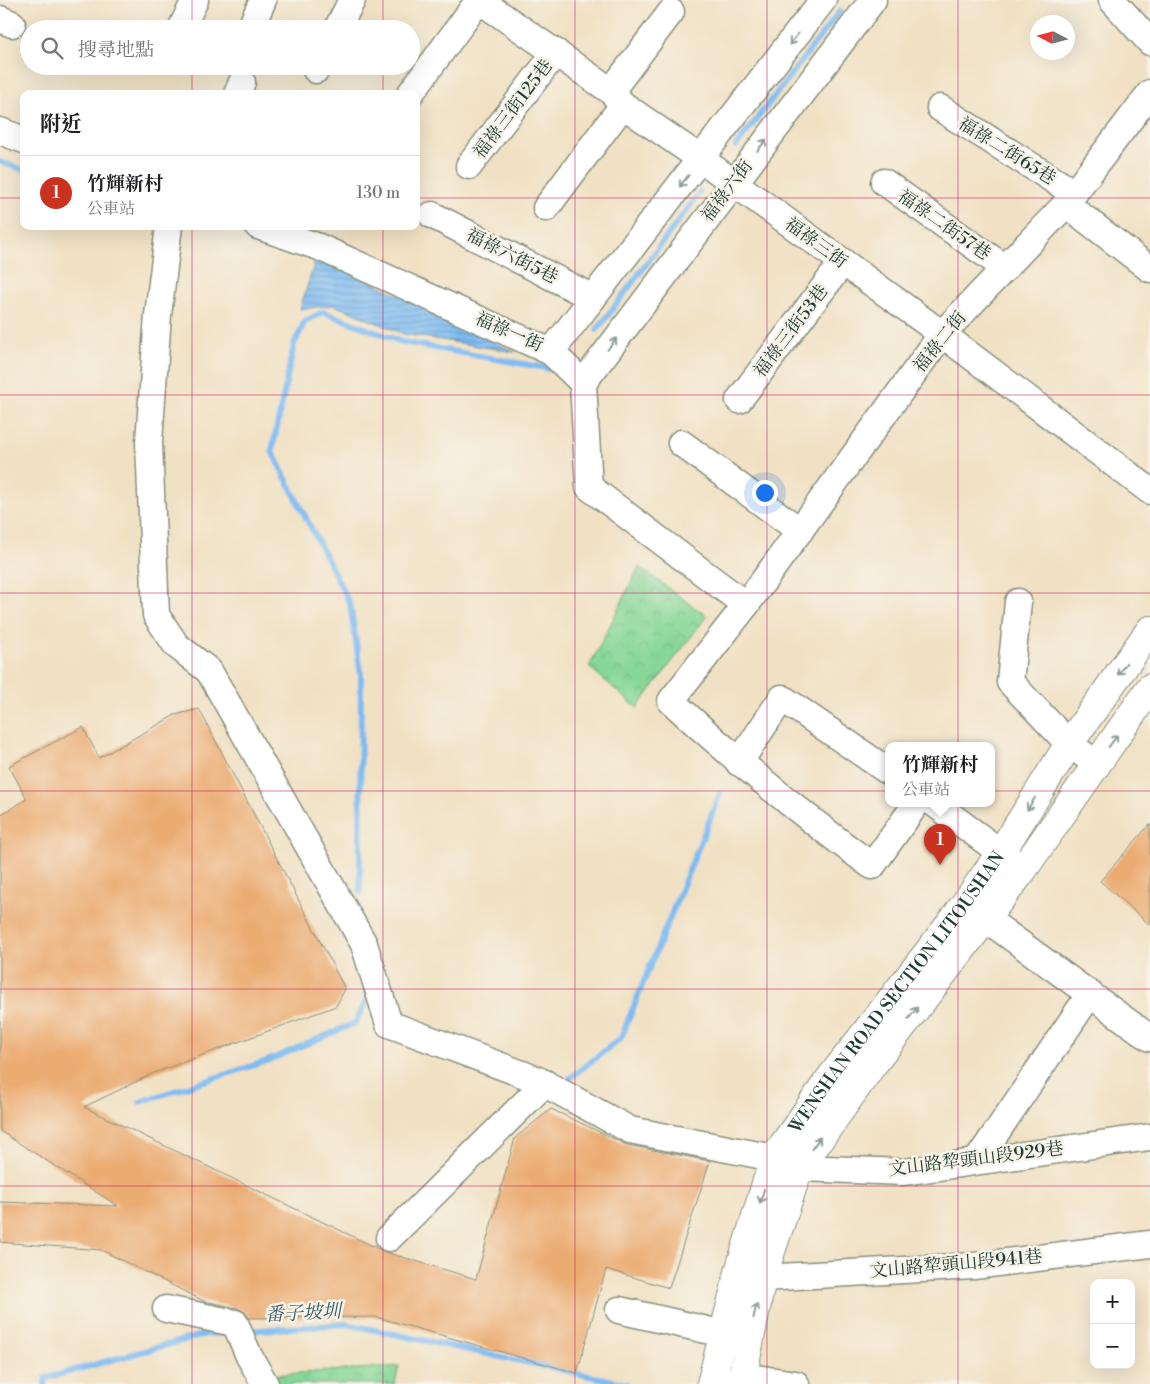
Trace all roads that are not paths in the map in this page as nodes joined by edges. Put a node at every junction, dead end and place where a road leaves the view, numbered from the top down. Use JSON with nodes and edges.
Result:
{"nodes":[{"id":1,"x":195,"y":0,"type":"edge"},
{"id":2,"x":263,"y":0,"type":"edge"},
{"id":3,"x":352,"y":0,"type":"edge"},
{"id":4,"x":479,"y":0,"type":"edge"},
{"id":5,"x":824,"y":0,"type":"edge"},
{"id":6,"x":874,"y":0,"type":"edge"},
{"id":7,"x":1112,"y":0,"type":"edge"},
{"id":8,"x":671,"y":12,"type":"dead end"},
{"id":9,"x":185,"y":20,"type":"edge"},
{"id":10,"x":254,"y":20,"type":"edge"},
{"id":11,"x":342,"y":20,"type":"edge"},
{"id":12,"x":1150,"y":42,"type":"edge"},
{"id":13,"x":556,"y":52,"type":"junction"},
{"id":14,"x":413,"y":90,"type":"edge"},
{"id":15,"x":1150,"y":93,"type":"edge"},
{"id":16,"x":617,"y":98,"type":"junction"},
{"id":17,"x":940,"y":108,"type":"dead end"},
{"id":18,"x":0,"y":132,"type":"edge"},
{"id":19,"x":20,"y":139,"type":"edge"},
{"id":20,"x":701,"y":159,"type":"junction"},
{"id":21,"x":469,"y":166,"type":"dead end"},
{"id":22,"x":884,"y":182,"type":"dead end"},
{"id":23,"x":733,"y":183,"type":"junction"},
{"id":24,"x":1070,"y":199,"type":"junction"},
{"id":25,"x":546,"y":208,"type":"dead end"},
{"id":26,"x":432,"y":215,"type":"dead end"},
{"id":27,"x":169,"y":230,"type":"edge"},
{"id":28,"x":270,"y":230,"type":"edge"},
{"id":29,"x":843,"y":262,"type":"junction"},
{"id":30,"x":1005,"y":268,"type":"junction"},
{"id":31,"x":1150,"y":268,"type":"edge"},
{"id":32,"x":593,"y":298,"type":"junction"},
{"id":33,"x":942,"y":334,"type":"junction"},
{"id":34,"x":551,"y":352,"type":"junction"},
{"id":35,"x":583,"y":384,"type":"junction"},
{"id":36,"x":739,"y":400,"type":"dead end"},
{"id":37,"x":681,"y":443,"type":"dead end"},
{"id":38,"x":1150,"y":491,"type":"edge"},
{"id":39,"x":800,"y":531,"type":"junction"},
{"id":40,"x":1018,"y":602,"type":"dead end"},
{"id":41,"x":746,"y":605,"type":"junction"},
{"id":42,"x":1150,"y":630,"type":"edge"},
{"id":43,"x":1150,"y":688,"type":"edge"},
{"id":44,"x":1069,"y":744,"type":"junction"},
{"id":45,"x":739,"y":762,"type":"junction"},
{"id":46,"x":1097,"y":764,"type":"junction"},
{"id":47,"x":885,"y":769,"type":"edge"},
{"id":48,"x":914,"y":807,"type":"edge"},
{"id":49,"x":938,"y":807,"type":"edge"},
{"id":50,"x":1001,"y":852,"type":"junction"},
{"id":51,"x":1023,"y":870,"type":"junction"},
{"id":52,"x":965,"y":904,"type":"junction"},
{"id":53,"x":987,"y":918,"type":"junction"},
{"id":54,"x":1090,"y":994,"type":"junction"},
{"id":55,"x":1150,"y":1038,"type":"edge"},
{"id":56,"x":545,"y":1083,"type":"junction"},
{"id":57,"x":1150,"y":1137,"type":"edge"},
{"id":58,"x":774,"y":1158,"type":"junction"},
{"id":59,"x":977,"y":1161,"type":"junction"},
{"id":60,"x":799,"y":1168,"type":"junction"},
{"id":61,"x":389,"y":1238,"type":"dead end"},
{"id":62,"x":1150,"y":1244,"type":"edge"},
{"id":63,"x":762,"y":1278,"type":"junction"},
{"id":64,"x":166,"y":1309,"type":"dead end"},
{"id":65,"x":619,"y":1310,"type":"dead end"},
{"id":66,"x":736,"y":1337,"type":"junction"},
{"id":67,"x":736,"y":1381,"type":"edge"},
{"id":68,"x":265,"y":1384,"type":"edge"},
{"id":69,"x":711,"y":1384,"type":"edge"},
{"id":70,"x":796,"y":1384,"type":"edge"}],
"edges":[{"from":1,"to":9,"type":"street"},
{"from":2,"to":10,"type":"street"},
{"from":3,"to":11,"type":"street"},
{"from":4,"to":13,"type":"street","name":"福祿三街"},
{"from":4,"to":14,"type":"street"},
{"from":5,"to":20,"type":"street","one_way":true},
{"from":23,"to":6,"type":"street","name":"福祿六街","one_way":true},
{"from":7,"to":12,"type":"street"},
{"from":8,"to":16,"type":"street"},
{"from":13,"to":16,"type":"street","name":"福祿三街"},
{"from":13,"to":21,"type":"street","name":"福祿三街125巷"},
{"from":15,"to":24,"type":"street","name":"福祿二街"},
{"from":16,"to":20,"type":"street","name":"福祿三街"},
{"from":16,"to":25,"type":"street"},
{"from":17,"to":24,"type":"street","name":"福祿二街65巷"},
{"from":18,"to":19,"type":"street"},
{"from":20,"to":23,"type":"street","name":"福祿三街"},
{"from":20,"to":32,"type":"street","one_way":true},
{"from":22,"to":30,"type":"street","name":"福祿二街57巷"},
{"from":23,"to":29,"type":"street","name":"福祿三街"},
{"from":35,"to":23,"type":"street","name":"福祿六街","one_way":true},
{"from":24,"to":30,"type":"street","name":"福祿二街"},
{"from":24,"to":31,"type":"street","name":"福祿二街65巷"},
{"from":26,"to":32,"type":"street","name":"福祿六街5巷"},
{"from":27,"to":56,"type":"street","name":"文山路犂頭山段929巷"},
{"from":28,"to":34,"type":"street","name":"福祿一街"},
{"from":29,"to":33,"type":"street","name":"福祿三街"},
{"from":29,"to":36,"type":"street","name":"福祿三街53巷"},
{"from":30,"to":33,"type":"street","name":"福祿二街"},
{"from":32,"to":34,"type":"street"},
{"from":33,"to":38,"type":"street","name":"福祿三街"},
{"from":33,"to":39,"type":"street","name":"福祿二街"},
{"from":34,"to":35,"type":"street","name":"福祿一街"},
{"from":35,"to":41,"type":"street"},
{"from":37,"to":39,"type":"street"},
{"from":39,"to":41,"type":"street","name":"福祿二街"},
{"from":40,"to":44,"type":"street"},
{"from":41,"to":45,"type":"street","name":"福祿二街"},
{"from":42,"to":44,"type":"main road","name":"WENSHAN ROAD SECTION LITOUSHAN","one_way":true},
{"from":46,"to":43,"type":"main road","name":"WENSHAN ROAD SECTION LITOUSHAN","one_way":true},
{"from":44,"to":46,"type":"street"},
{"from":44,"to":50,"type":"main road","name":"WENSHAN ROAD SECTION LITOUSHAN","one_way":true},
{"from":45,"to":47,"type":"street"},
{"from":45,"to":48,"type":"street"},
{"from":46,"to":51,"type":"main road","name":"WENSHAN ROAD SECTION LITOUSHAN"},
{"from":49,"to":50,"type":"street"},
{"from":50,"to":51,"type":"street"},
{"from":50,"to":52,"type":"main road","name":"WENSHAN ROAD SECTION LITOUSHAN"},
{"from":51,"to":53,"type":"main road","name":"WENSHAN ROAD SECTION LITOUSHAN"},
{"from":52,"to":53,"type":"street"},
{"from":52,"to":58,"type":"main road","name":"WENSHAN ROAD SECTION LITOUSHAN"},
{"from":53,"to":54,"type":"street"},
{"from":60,"to":53,"type":"main road","name":"WENSHAN ROAD SECTION LITOUSHAN","one_way":true},
{"from":54,"to":55,"type":"street"},
{"from":54,"to":59,"type":"street"},
{"from":56,"to":58,"type":"street","name":"文山路犂頭山段929巷"},
{"from":56,"to":61,"type":"street"},
{"from":57,"to":59,"type":"street","name":"文山路犂頭山段929巷"},
{"from":58,"to":60,"type":"street","name":"文山路犂頭山段929巷"},
{"from":58,"to":66,"type":"main road","name":"WENSHAN ROAD SECTION LITOUSHAN","one_way":true},
{"from":59,"to":60,"type":"street","name":"文山路犂頭山段929巷"},
{"from":60,"to":63,"type":"main road","name":"WENSHAN ROAD SECTION LITOUSHAN"},
{"from":62,"to":63,"type":"street","name":"文山路犂頭山段941巷"},
{"from":66,"to":63,"type":"main road","name":"WENSHAN ROAD SECTION LITOUSHAN","one_way":true},
{"from":64,"to":68,"type":"street"},
{"from":65,"to":66,"type":"street"},
{"from":66,"to":67,"type":"main road","name":"WENSHAN ROAD SECTION LITOUSHAN"},
{"from":66,"to":69,"type":"main road","name":"WENSHAN ROAD SECTION LITOUSHAN"},
{"from":67,"to":70,"type":"street"}]}
